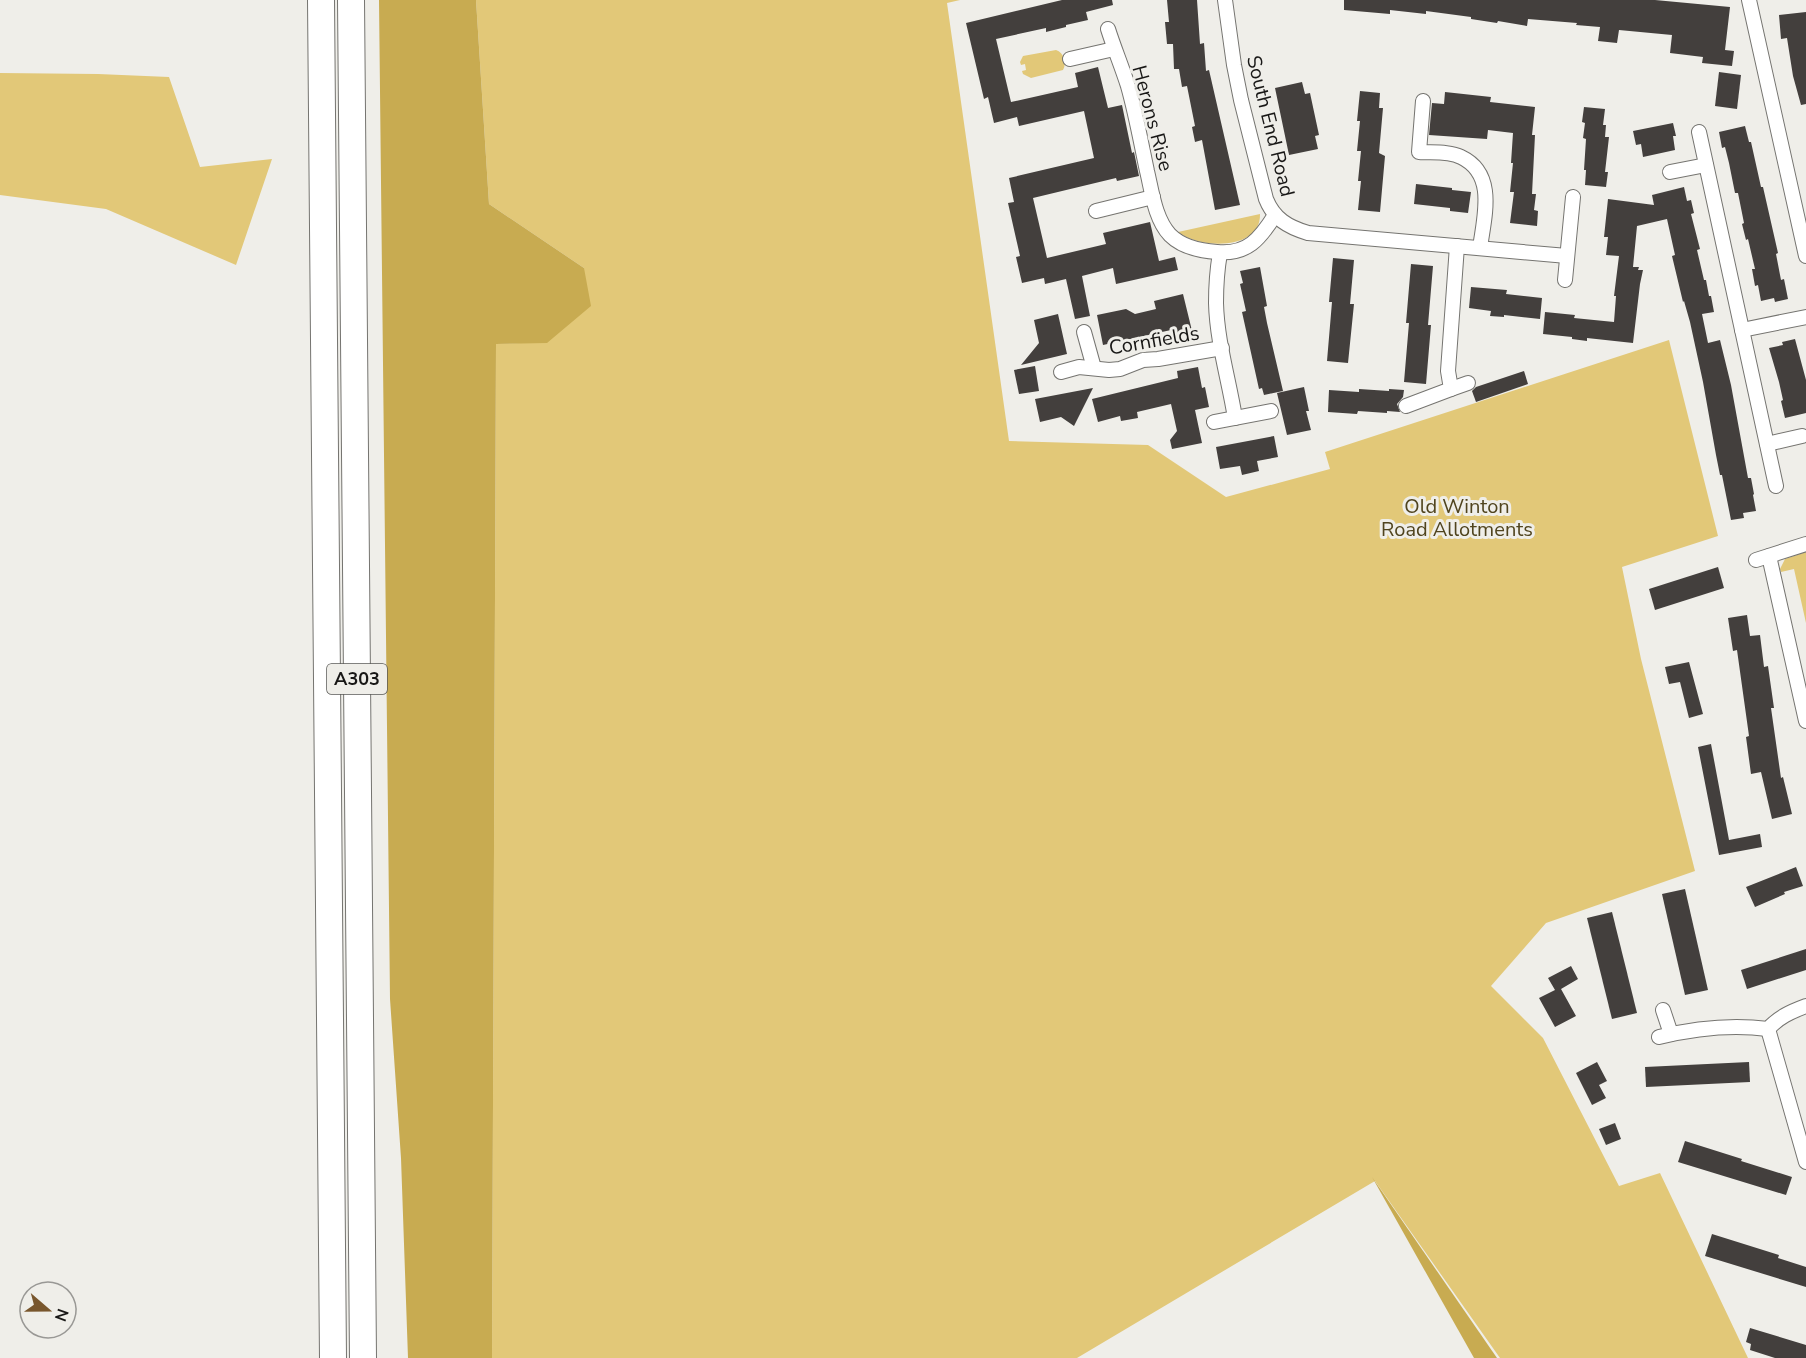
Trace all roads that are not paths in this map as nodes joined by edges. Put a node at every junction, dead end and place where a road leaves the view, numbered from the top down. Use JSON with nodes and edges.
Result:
{"nodes":[{"id":1,"x":321,"y":0,"type":"edge"},
{"id":2,"x":351,"y":0,"type":"edge"},
{"id":3,"x":1226,"y":0,"type":"edge"},
{"id":4,"x":1749,"y":0,"type":"edge"},
{"id":5,"x":1108,"y":29,"type":"dead end"},
{"id":6,"x":1114,"y":49,"type":"junction"},
{"id":7,"x":1070,"y":59,"type":"dead end"},
{"id":8,"x":1423,"y":101,"type":"dead end"},
{"id":9,"x":1698,"y":132,"type":"dead end"},
{"id":10,"x":1706,"y":165,"type":"junction"},
{"id":11,"x":1670,"y":172,"type":"dead end"},
{"id":12,"x":1153,"y":197,"type":"junction"},
{"id":13,"x":1573,"y":197,"type":"dead end"},
{"id":14,"x":1096,"y":211,"type":"dead end"},
{"id":15,"x":1275,"y":215,"type":"junction"},
{"id":16,"x":1457,"y":246,"type":"junction"},
{"id":17,"x":1480,"y":248,"type":"junction"},
{"id":18,"x":1220,"y":253,"type":"junction"},
{"id":19,"x":1567,"y":255,"type":"junction"},
{"id":20,"x":1806,"y":256,"type":"edge"},
{"id":21,"x":1565,"y":280,"type":"dead end"},
{"id":22,"x":1806,"y":317,"type":"edge"},
{"id":23,"x":1742,"y":330,"type":"junction"},
{"id":24,"x":1084,"y":332,"type":"dead end"},
{"id":25,"x":1222,"y":348,"type":"junction"},
{"id":26,"x":1094,"y":368,"type":"junction"},
{"id":27,"x":1061,"y":372,"type":"dead end"},
{"id":28,"x":1468,"y":383,"type":"dead end"},
{"id":29,"x":1451,"y":389,"type":"junction"},
{"id":30,"x":1406,"y":406,"type":"dead end"},
{"id":31,"x":1270,"y":411,"type":"dead end"},
{"id":32,"x":1234,"y":418,"type":"junction"},
{"id":33,"x":1214,"y":422,"type":"dead end"},
{"id":34,"x":1802,"y":436,"type":"dead end"},
{"id":35,"x":1767,"y":444,"type":"junction"},
{"id":36,"x":1776,"y":486,"type":"dead end"},
{"id":37,"x":1806,"y":544,"type":"edge"},
{"id":38,"x":1806,"y":720,"type":"edge"},
{"id":39,"x":1806,"y":1006,"type":"edge"},
{"id":40,"x":1663,"y":1010,"type":"dead end"},
{"id":41,"x":1768,"y":1029,"type":"junction"},
{"id":42,"x":1806,"y":1162,"type":"edge"},
{"id":43,"x":333,"y":1358,"type":"edge"},
{"id":44,"x":363,"y":1358,"type":"edge"}],
"edges":[{"from":1,"to":43,"type":"highway","number":"A303"},
{"from":2,"to":44,"type":"highway","number":"A303"},
{"from":3,"to":15,"type":"street","name":"South End Road"},
{"from":4,"to":20,"type":"street"},
{"from":5,"to":6,"type":"street","name":"Herons Rise"},
{"from":6,"to":7,"type":"street","name":"Herons Rise"},
{"from":6,"to":12,"type":"street","name":"Herons Rise"},
{"from":8,"to":17,"type":"street"},
{"from":9,"to":10,"type":"street"},
{"from":10,"to":11,"type":"street"},
{"from":10,"to":23,"type":"street"},
{"from":12,"to":14,"type":"street","name":"Herons Rise"},
{"from":12,"to":18,"type":"street","name":"Herons Rise"},
{"from":13,"to":19,"type":"street"},
{"from":15,"to":16,"type":"street","name":"South End Road"},
{"from":15,"to":18,"type":"street","name":"Herons Rise"},
{"from":16,"to":17,"type":"street","name":"South End Road"},
{"from":16,"to":29,"type":"street"},
{"from":17,"to":19,"type":"street","name":"South End Road"},
{"from":18,"to":25,"type":"street","name":"Cornfields"},
{"from":19,"to":21,"type":"street"},
{"from":22,"to":23,"type":"street"},
{"from":23,"to":35,"type":"street"},
{"from":24,"to":26,"type":"street","name":"Cornfields"},
{"from":25,"to":26,"type":"street","name":"Cornfields"},
{"from":25,"to":32,"type":"street","name":"Cornfields"},
{"from":26,"to":27,"type":"street","name":"Cornfields"},
{"from":28,"to":29,"type":"street"},
{"from":29,"to":30,"type":"street"},
{"from":31,"to":32,"type":"street"},
{"from":32,"to":33,"type":"street"},
{"from":34,"to":35,"type":"street"},
{"from":35,"to":36,"type":"street"},
{"from":37,"to":38,"type":"street"},
{"from":39,"to":41,"type":"street"},
{"from":40,"to":41,"type":"street"},
{"from":41,"to":42,"type":"street"}]}
